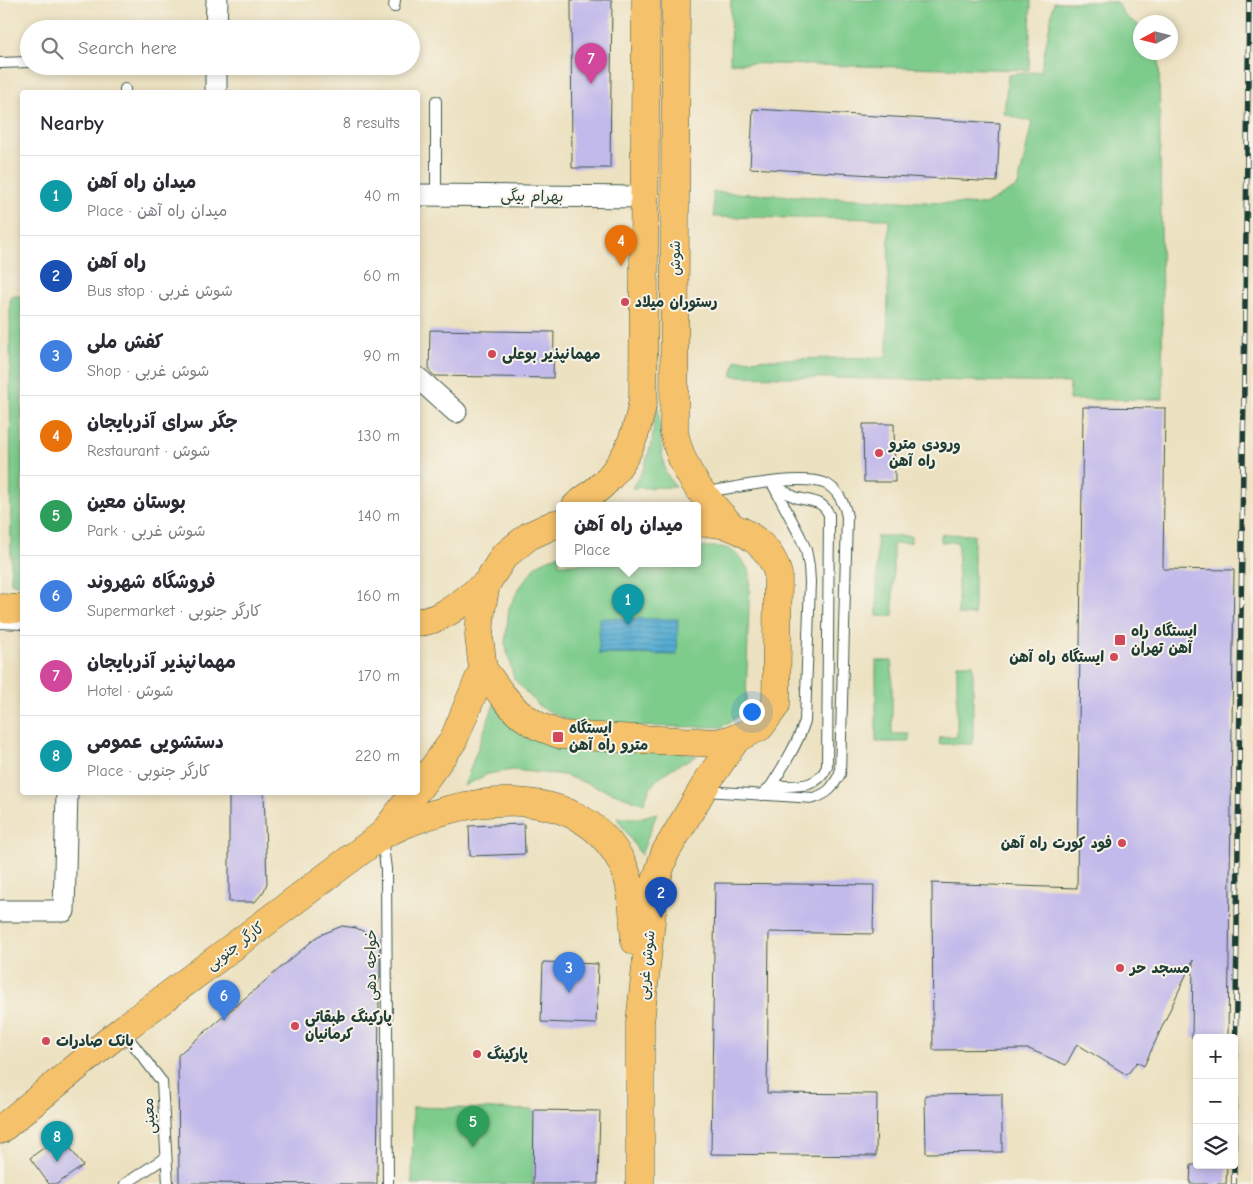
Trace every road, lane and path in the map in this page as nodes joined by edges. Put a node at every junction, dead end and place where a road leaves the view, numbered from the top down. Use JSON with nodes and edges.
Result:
{"nodes":[{"id":1,"x":217,"y":0,"type":"edge"},
{"id":2,"x":646,"y":0,"type":"edge"},
{"id":3,"x":676,"y":0,"type":"edge"},
{"id":4,"x":216,"y":20,"type":"edge"},
{"id":5,"x":20,"y":62,"type":"edge"},
{"id":6,"x":0,"y":63,"type":"edge"},
{"id":7,"x":216,"y":75,"type":"edge"},
{"id":8,"x":216,"y":90,"type":"edge"},
{"id":9,"x":436,"y":101,"type":"dead end"},
{"id":10,"x":427,"y":195,"type":"edge"},
{"id":11,"x":646,"y":197,"type":"junction"},
{"id":12,"x":420,"y":380,"type":"edge"},
{"id":13,"x":456,"y":412,"type":"dead end"},
{"id":14,"x":772,"y":482,"type":"junction"},
{"id":15,"x":702,"y":493,"type":"junction"},
{"id":16,"x":581,"y":502,"type":"edge"},
{"id":17,"x":556,"y":524,"type":"edge"},
{"id":18,"x":701,"y":524,"type":"edge"},
{"id":19,"x":732,"y":527,"type":"junction"},
{"id":20,"x":486,"y":584,"type":"junction"},
{"id":21,"x":0,"y":608,"type":"edge"},
{"id":22,"x":20,"y":609,"type":"edge"},
{"id":23,"x":420,"y":622,"type":"edge"},
{"id":24,"x":0,"y":623,"type":"edge"},
{"id":25,"x":20,"y":624,"type":"edge"},
{"id":26,"x":483,"y":669,"type":"junction"},
{"id":27,"x":737,"y":738,"type":"junction"},
{"id":28,"x":420,"y":786,"type":"edge"},
{"id":29,"x":771,"y":786,"type":"junction"},
{"id":30,"x":702,"y":790,"type":"junction"},
{"id":31,"x":67,"y":795,"type":"edge"},
{"id":32,"x":413,"y":795,"type":"edge"},
{"id":33,"x":761,"y":795,"type":"junction"},
{"id":34,"x":382,"y":835,"type":"junction"},
{"id":35,"x":0,"y":911,"type":"edge"},
{"id":36,"x":640,"y":1023,"type":"junction"},
{"id":37,"x":122,"y":1030,"type":"junction"},
{"id":38,"x":0,"y":1130,"type":"edge"},
{"id":39,"x":166,"y":1157,"type":"junction"},
{"id":40,"x":125,"y":1184,"type":"edge"},
{"id":41,"x":168,"y":1184,"type":"edge"},
{"id":42,"x":388,"y":1184,"type":"edge"},
{"id":43,"x":640,"y":1184,"type":"edge"}],
"edges":[{"from":1,"to":4,"type":"street"},
{"from":2,"to":11,"type":"main road","name":"شوش"},
{"from":3,"to":15,"type":"main road","name":"شوش"},
{"from":5,"to":6,"type":"lane"},
{"from":7,"to":8,"type":"street"},
{"from":9,"to":10,"type":"lane"},
{"from":10,"to":11,"type":"street","name":"بهرام بیگی"},
{"from":11,"to":16,"type":"main road","name":"شوش"},
{"from":12,"to":13,"type":"street"},
{"from":14,"to":15,"type":"lane"},
{"from":14,"to":29,"type":"lane"},
{"from":14,"to":29,"type":"lane"},
{"from":14,"to":33,"type":"lane"},
{"from":15,"to":19,"type":"main road","name":"شوش"},
{"from":17,"to":20,"type":"main road"},
{"from":18,"to":19,"type":"main road"},
{"from":19,"to":27,"type":"main road"},
{"from":20,"to":23,"type":"main road"},
{"from":20,"to":26,"type":"main road"},
{"from":21,"to":22,"type":"main road"},
{"from":24,"to":25,"type":"lane"},
{"from":26,"to":27,"type":"main road"},
{"from":26,"to":28,"type":"main road"},
{"from":27,"to":30,"type":"main road","name":"شوش غربی"},
{"from":29,"to":33,"type":"lane"},
{"from":30,"to":33,"type":"lane"},
{"from":30,"to":36,"type":"main road","name":"شوش غربی"},
{"from":31,"to":35,"type":"street"},
{"from":32,"to":34,"type":"main road","name":"کارگر جنوبی"},
{"from":34,"to":36,"type":"main road"},
{"from":34,"to":37,"type":"main road","name":"کارگر جنوبی"},
{"from":34,"to":42,"type":"lane","name":"خواجه دهی"},
{"from":36,"to":43,"type":"main road","name":"شوش غربی"},
{"from":37,"to":38,"type":"main road","name":"کارگر جنوبی"},
{"from":37,"to":39,"type":"lane","name":"معینی"},
{"from":39,"to":40,"type":"lane"},
{"from":39,"to":41,"type":"lane","name":"معینی"}]}
